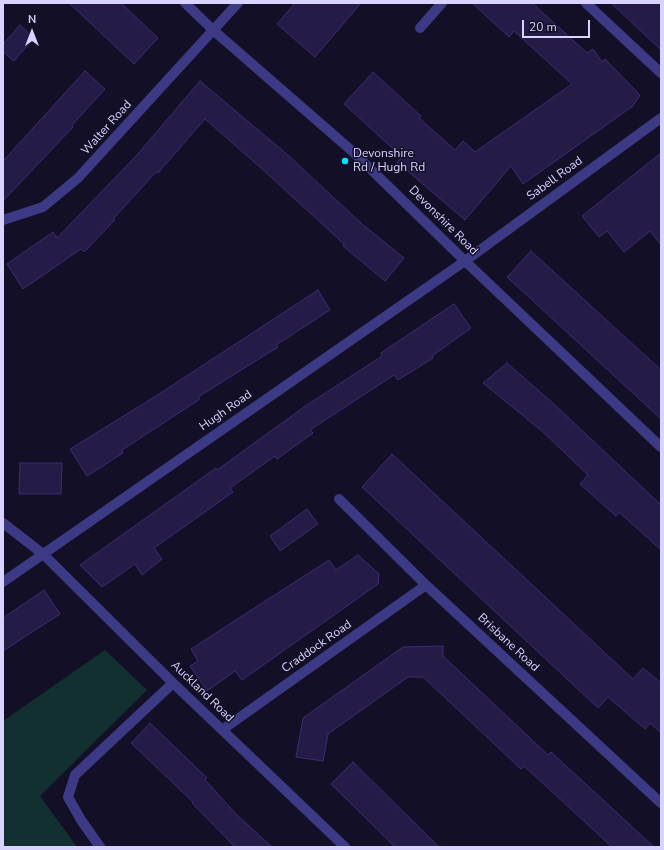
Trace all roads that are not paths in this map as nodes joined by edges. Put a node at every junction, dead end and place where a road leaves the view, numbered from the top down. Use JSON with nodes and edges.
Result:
{"nodes":[{"id":1,"x":185,"y":3,"type":"edge"},
{"id":2,"x":238,"y":3,"type":"edge"},
{"id":3,"x":442,"y":3,"type":"edge"},
{"id":4,"x":586,"y":3,"type":"edge"},
{"id":5,"x":420,"y":28,"type":"dead end"},
{"id":6,"x":213,"y":30,"type":"junction"},
{"id":7,"x":661,"y":73,"type":"edge"},
{"id":8,"x":661,"y":118,"type":"edge"},
{"id":9,"x":3,"y":220,"type":"edge"},
{"id":10,"x":465,"y":261,"type":"junction"},
{"id":11,"x":661,"y":447,"type":"edge"},
{"id":12,"x":340,"y":499,"type":"dead end"},
{"id":13,"x":3,"y":523,"type":"edge"},
{"id":14,"x":43,"y":554,"type":"junction"},
{"id":15,"x":3,"y":582,"type":"edge"},
{"id":16,"x":426,"y":585,"type":"junction"},
{"id":17,"x":173,"y":683,"type":"junction"},
{"id":18,"x":222,"y":730,"type":"junction"},
{"id":19,"x":661,"y":803,"type":"edge"},
{"id":20,"x":100,"y":847,"type":"edge"},
{"id":21,"x":345,"y":847,"type":"edge"}],
"edges":[{"from":1,"to":6,"type":"street","name":"Devonshire Road"},
{"from":2,"to":6,"type":"street","name":"Walter Road"},
{"from":3,"to":5,"type":"street"},
{"from":4,"to":7,"type":"street"},
{"from":6,"to":9,"type":"street","name":"Walter Road"},
{"from":6,"to":10,"type":"street","name":"Devonshire Road"},
{"from":8,"to":10,"type":"street","name":"Sabell Road"},
{"from":10,"to":11,"type":"street","name":"Devonshire Road"},
{"from":10,"to":14,"type":"street","name":"Hugh Road"},
{"from":12,"to":16,"type":"street","name":"Brisbane Road"},
{"from":13,"to":14,"type":"street","name":"Auckland Road"},
{"from":14,"to":15,"type":"street","name":"Hugh Road"},
{"from":14,"to":17,"type":"street","name":"Auckland Road"},
{"from":16,"to":18,"type":"street","name":"Craddock Road"},
{"from":16,"to":19,"type":"street","name":"Brisbane Road"},
{"from":17,"to":18,"type":"street","name":"Auckland Road"},
{"from":17,"to":20,"type":"street"},
{"from":18,"to":21,"type":"street","name":"Auckland Road"}]}
